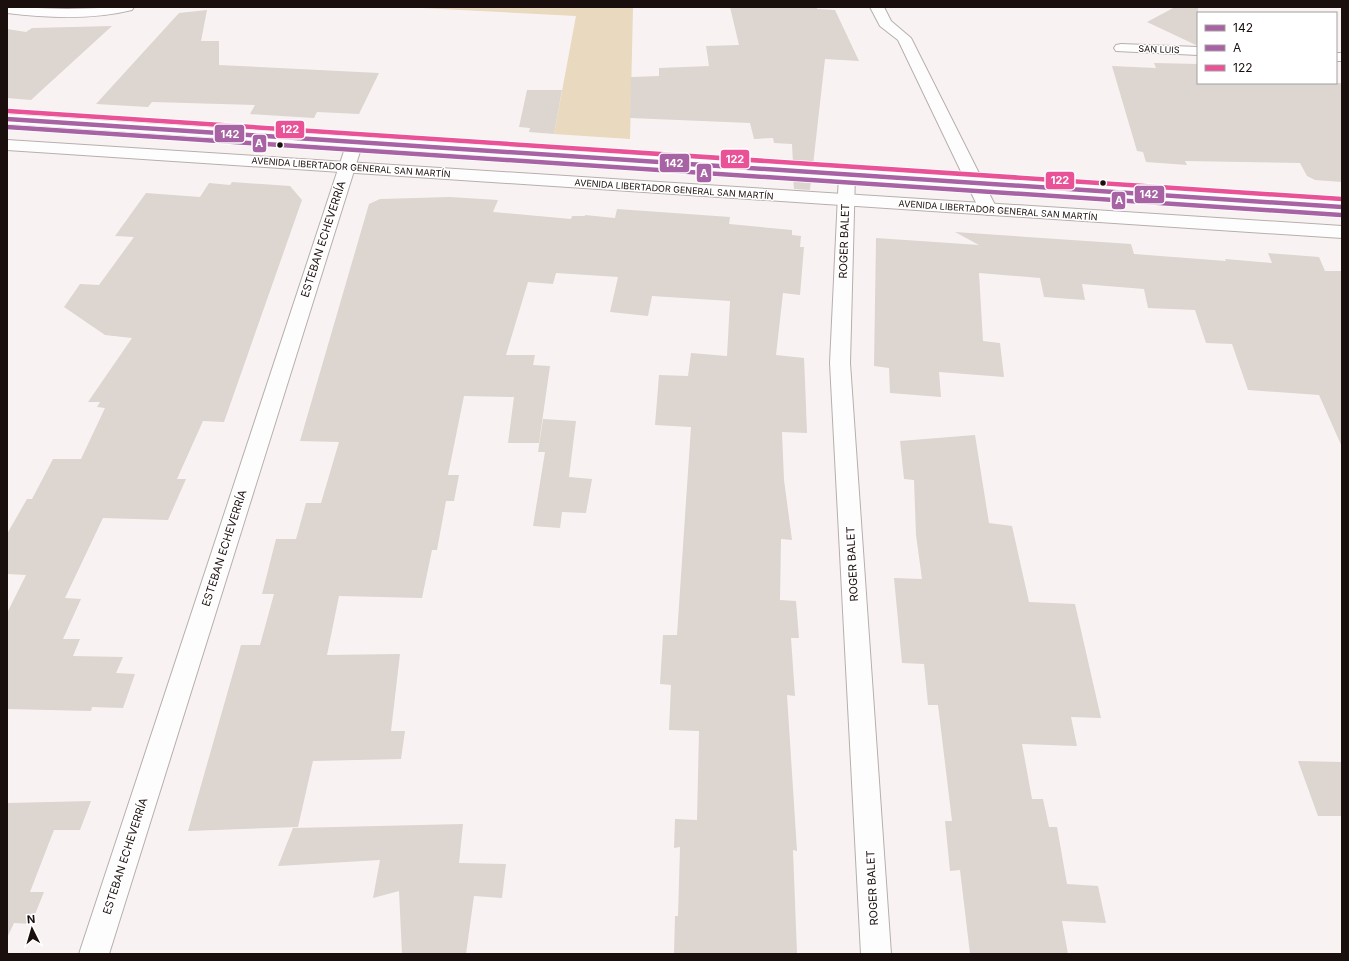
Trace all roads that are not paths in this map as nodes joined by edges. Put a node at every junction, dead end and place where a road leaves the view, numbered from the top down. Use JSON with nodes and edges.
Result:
{"nodes":[{"id":1,"x":127,"y":7,"type":"edge"},
{"id":2,"x":877,"y":7,"type":"edge"},
{"id":3,"x":7,"y":9,"type":"edge"},
{"id":4,"x":1121,"y":48,"type":"dead end"},
{"id":5,"x":1197,"y":51,"type":"edge"},
{"id":6,"x":7,"y":119,"type":"edge"},
{"id":7,"x":355,"y":142,"type":"junction"},
{"id":8,"x":7,"y":145,"type":"edge"},
{"id":9,"x":347,"y":167,"type":"junction"},
{"id":10,"x":846,"y":174,"type":"junction"},
{"id":11,"x":975,"y":183,"type":"junction"},
{"id":12,"x":846,"y":200,"type":"junction"},
{"id":13,"x":1342,"y":207,"type":"edge"},
{"id":14,"x":988,"y":209,"type":"junction"},
{"id":15,"x":1342,"y":232,"type":"edge"},
{"id":16,"x":94,"y":954,"type":"edge"},
{"id":17,"x":876,"y":954,"type":"edge"}],
"edges":[{"from":1,"to":3,"type":"main road"},
{"from":2,"to":11,"type":"main road"},
{"from":4,"to":5,"type":"main road","name":"SAN LUIS"},
{"from":6,"to":7,"type":"main road"},
{"from":7,"to":9,"type":"main road","name":"ESTEBAN ECHEVERRÍA"},
{"from":7,"to":10,"type":"main road"},
{"from":8,"to":9,"type":"main road","name":"AVENIDA LIBERTADOR GENERAL SAN MARTÍN"},
{"from":9,"to":12,"type":"main road","name":"AVENIDA LIBERTADOR GENERAL SAN MARTÍN"},
{"from":9,"to":16,"type":"main road","name":"ESTEBAN ECHEVERRÍA"},
{"from":10,"to":11,"type":"main road"},
{"from":10,"to":12,"type":"main road","name":"ROGER BALET"},
{"from":11,"to":13,"type":"main road"},
{"from":11,"to":14,"type":"main road"},
{"from":12,"to":14,"type":"main road","name":"AVENIDA LIBERTADOR GENERAL SAN MARTÍN"},
{"from":12,"to":17,"type":"main road","name":"ROGER BALET"},
{"from":14,"to":15,"type":"main road","name":"AVENIDA LIBERTADOR GENERAL SAN MARTÍN"}]}
